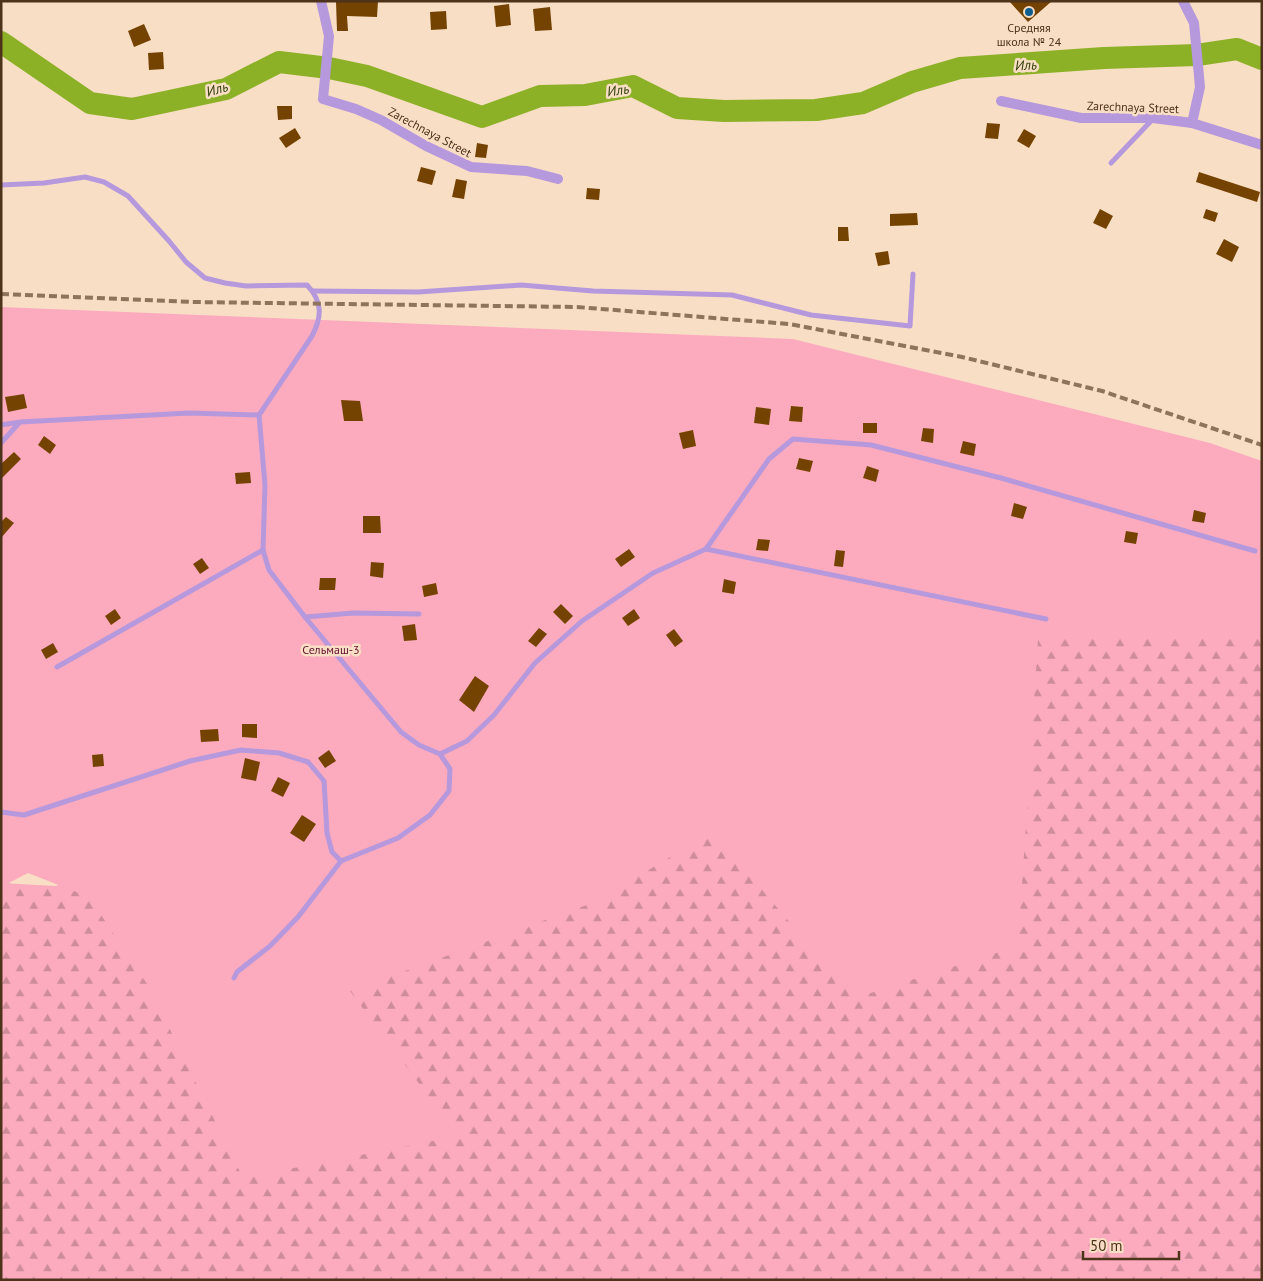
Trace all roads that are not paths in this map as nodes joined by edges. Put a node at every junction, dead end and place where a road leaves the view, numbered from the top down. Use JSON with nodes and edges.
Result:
{"nodes":[{"id":1,"x":321,"y":1,"type":"edge"},
{"id":2,"x":1183,"y":1,"type":"edge"},
{"id":3,"x":1001,"y":101,"type":"dead end"},
{"id":4,"x":1153,"y":118,"type":"junction"},
{"id":5,"x":1192,"y":123,"type":"junction"},
{"id":6,"x":1262,"y":145,"type":"edge"},
{"id":7,"x":1111,"y":163,"type":"dead end"},
{"id":8,"x":558,"y":179,"type":"dead end"},
{"id":9,"x":1,"y":185,"type":"edge"},
{"id":10,"x":913,"y":274,"type":"dead end"},
{"id":11,"x":313,"y":292,"type":"junction"},
{"id":12,"x":259,"y":415,"type":"junction"},
{"id":13,"x":20,"y":422,"type":"junction"},
{"id":14,"x":1,"y":424,"type":"edge"},
{"id":15,"x":1,"y":444,"type":"edge"},
{"id":16,"x":706,"y":549,"type":"junction"},
{"id":17,"x":263,"y":550,"type":"junction"},
{"id":18,"x":1255,"y":551,"type":"dead end"},
{"id":19,"x":419,"y":614,"type":"dead end"},
{"id":20,"x":305,"y":617,"type":"junction"},
{"id":21,"x":1046,"y":619,"type":"dead end"},
{"id":22,"x":57,"y":667,"type":"dead end"},
{"id":23,"x":440,"y":754,"type":"junction"},
{"id":24,"x":1,"y":812,"type":"edge"},
{"id":25,"x":341,"y":861,"type":"junction"},
{"id":26,"x":234,"y":978,"type":"dead end"}],
"edges":[{"from":1,"to":8,"type":"street","name":"Zarechnaya Street"},
{"from":2,"to":5,"type":"street"},
{"from":3,"to":4,"type":"street","name":"Zarechnaya Street"},
{"from":4,"to":5,"type":"street","name":"Zarechnaya Street"},
{"from":4,"to":7,"type":"lane"},
{"from":5,"to":6,"type":"street","name":"Zarechnaya Street"},
{"from":9,"to":11,"type":"lane"},
{"from":10,"to":11,"type":"lane"},
{"from":11,"to":12,"type":"lane"},
{"from":12,"to":13,"type":"lane"},
{"from":12,"to":17,"type":"lane"},
{"from":13,"to":14,"type":"lane"},
{"from":13,"to":15,"type":"lane"},
{"from":16,"to":18,"type":"lane"},
{"from":16,"to":21,"type":"lane"},
{"from":16,"to":23,"type":"lane"},
{"from":17,"to":20,"type":"lane"},
{"from":17,"to":22,"type":"lane"},
{"from":19,"to":20,"type":"lane"},
{"from":20,"to":23,"type":"lane"},
{"from":23,"to":25,"type":"lane"},
{"from":24,"to":25,"type":"lane"},
{"from":25,"to":26,"type":"lane"}]}
